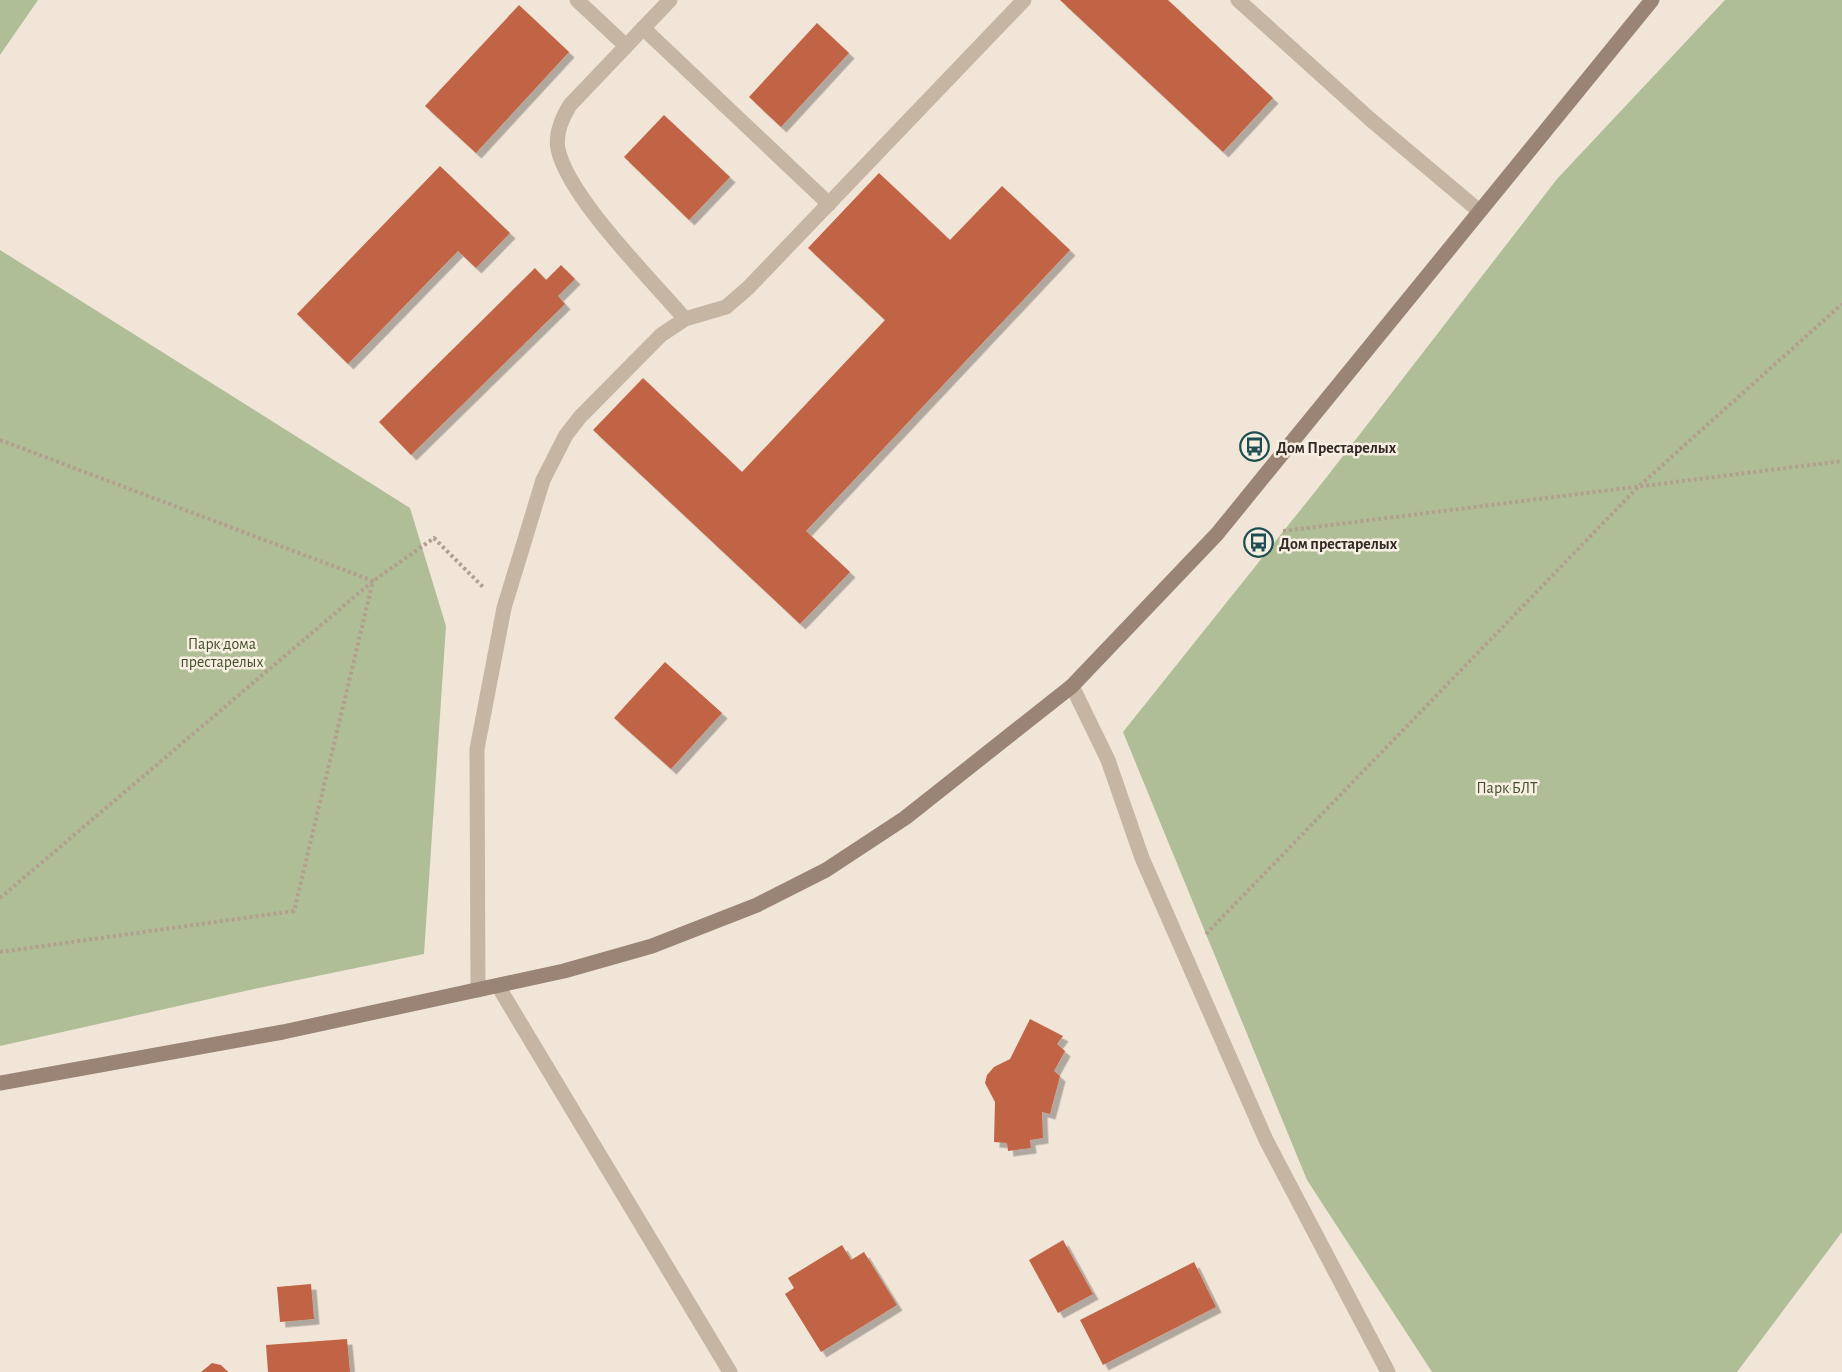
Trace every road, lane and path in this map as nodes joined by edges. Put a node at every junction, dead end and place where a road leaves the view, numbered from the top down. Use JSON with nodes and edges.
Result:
{"nodes":[{"id":1,"x":577,"y":0,"type":"edge"},
{"id":2,"x":670,"y":0,"type":"edge"},
{"id":3,"x":1024,"y":0,"type":"edge"},
{"id":4,"x":1238,"y":0,"type":"edge"},
{"id":5,"x":1652,"y":0,"type":"edge"},
{"id":6,"x":643,"y":28,"type":"junction"},
{"id":7,"x":626,"y":46,"type":"junction"},
{"id":8,"x":829,"y":204,"type":"junction"},
{"id":9,"x":1478,"y":210,"type":"junction"},
{"id":10,"x":1842,"y":304,"type":"edge"},
{"id":11,"x":685,"y":319,"type":"junction"},
{"id":12,"x":0,"y":440,"type":"edge"},
{"id":13,"x":1842,"y":461,"type":"edge"},
{"id":14,"x":1638,"y":487,"type":"junction"},
{"id":15,"x":1283,"y":531,"type":"dead end"},
{"id":16,"x":373,"y":581,"type":"junction"},
{"id":17,"x":504,"y":608,"type":"junction"},
{"id":18,"x":1072,"y":686,"type":"junction"},
{"id":19,"x":0,"y":898,"type":"edge"},
{"id":20,"x":1206,"y":934,"type":"dead end"},
{"id":21,"x":0,"y":952,"type":"edge"},
{"id":22,"x":498,"y":986,"type":"junction"},
{"id":23,"x":478,"y":990,"type":"junction"},
{"id":24,"x":0,"y":1083,"type":"edge"},
{"id":25,"x":730,"y":1372,"type":"edge"},
{"id":26,"x":1388,"y":1372,"type":"edge"}],
"edges":[{"from":1,"to":7,"type":"street"},
{"from":2,"to":6,"type":"street"},
{"from":3,"to":8,"type":"street"},
{"from":4,"to":9,"type":"street"},
{"from":5,"to":9,"type":"main road"},
{"from":6,"to":7,"type":"street"},
{"from":6,"to":8,"type":"street"},
{"from":7,"to":11,"type":"street"},
{"from":8,"to":11,"type":"street"},
{"from":9,"to":18,"type":"main road"},
{"from":10,"to":14,"type":"path"},
{"from":11,"to":17,"type":"street"},
{"from":12,"to":16,"type":"path"},
{"from":13,"to":14,"type":"path"},
{"from":14,"to":15,"type":"path"},
{"from":14,"to":20,"type":"path"},
{"from":16,"to":17,"type":"path"},
{"from":16,"to":19,"type":"path"},
{"from":16,"to":21,"type":"path"},
{"from":17,"to":23,"type":"street"},
{"from":18,"to":22,"type":"main road"},
{"from":18,"to":26,"type":"street"},
{"from":22,"to":23,"type":"main road"},
{"from":22,"to":25,"type":"street"},
{"from":23,"to":24,"type":"main road"}]}
